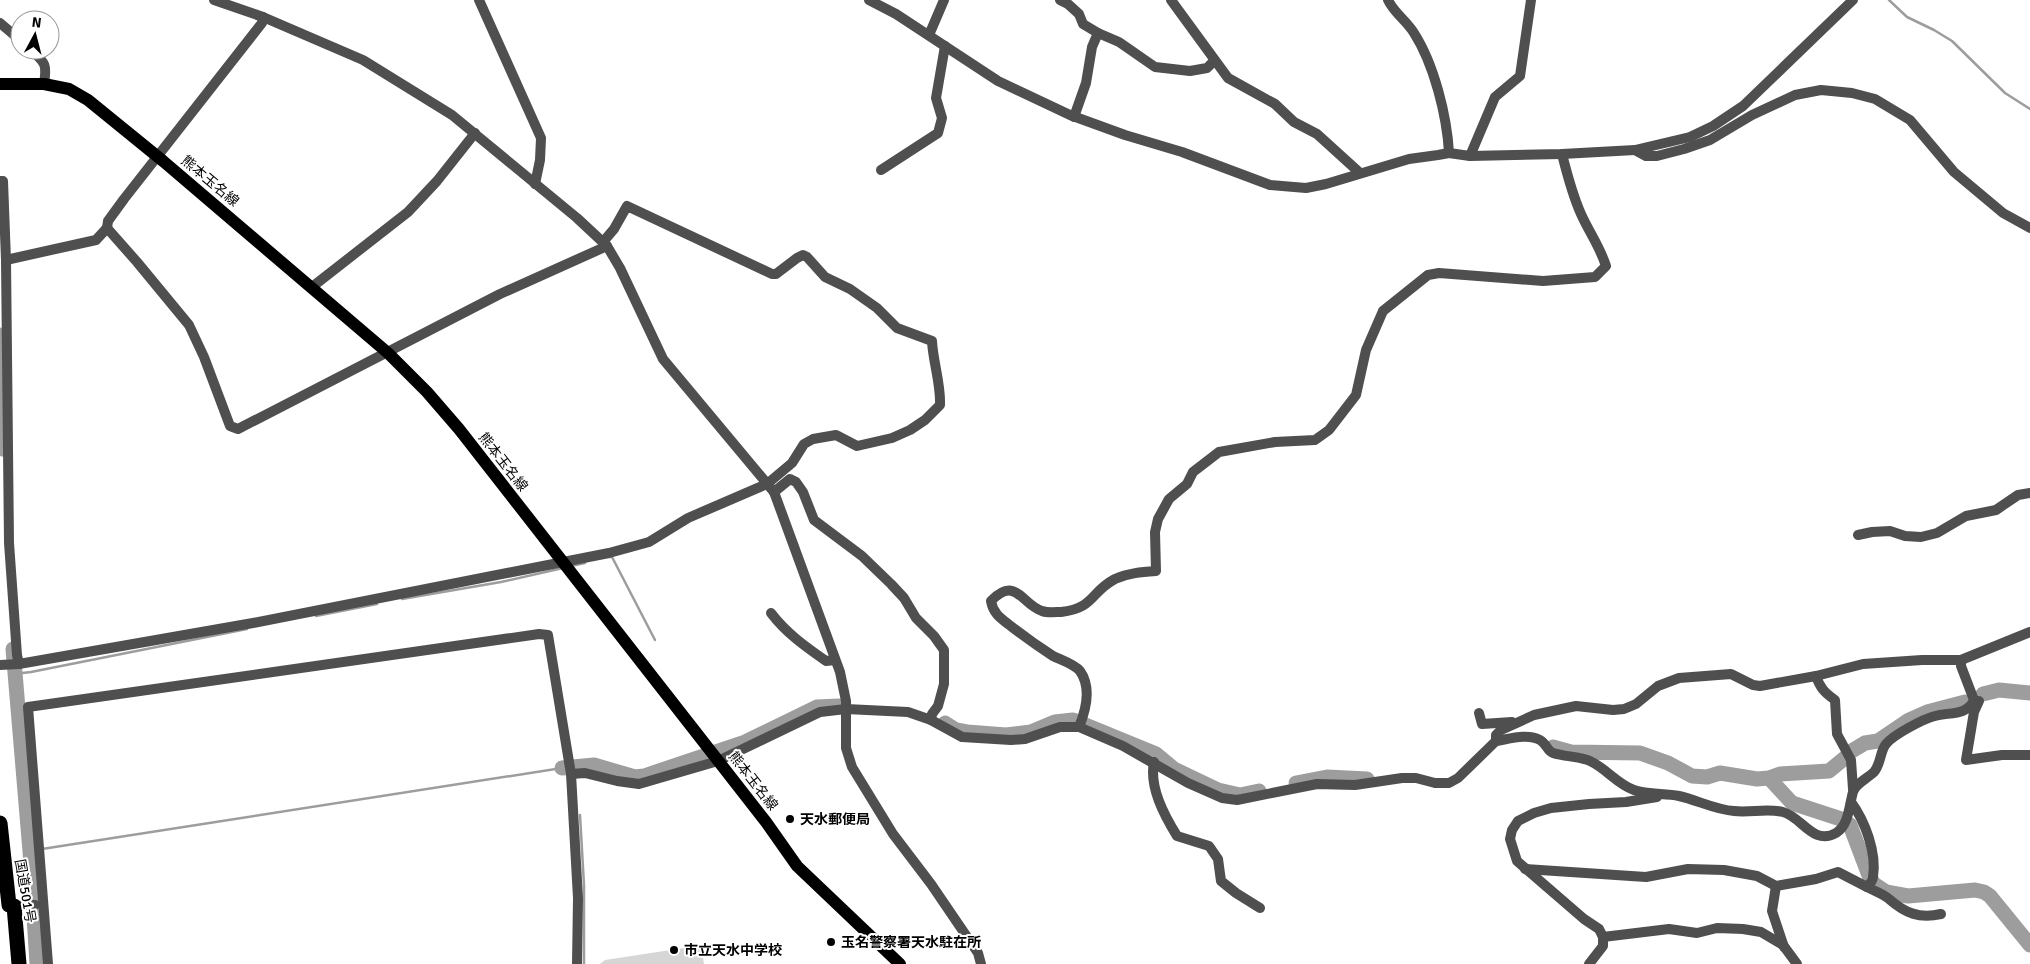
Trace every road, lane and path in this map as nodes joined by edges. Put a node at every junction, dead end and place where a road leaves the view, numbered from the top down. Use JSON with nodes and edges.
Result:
{"nodes":[{"id":1,"x":214,"y":0,"type":"edge"},
{"id":2,"x":479,"y":0,"type":"edge"},
{"id":3,"x":869,"y":0,"type":"edge"},
{"id":4,"x":944,"y":0,"type":"edge"},
{"id":5,"x":1060,"y":0,"type":"edge"},
{"id":6,"x":1171,"y":0,"type":"edge"},
{"id":7,"x":1388,"y":0,"type":"edge"},
{"id":8,"x":1531,"y":0,"type":"edge"},
{"id":9,"x":1853,"y":0,"type":"edge"},
{"id":10,"x":263,"y":17,"type":"junction"},
{"id":11,"x":0,"y":24,"type":"edge"},
{"id":12,"x":10,"y":32,"type":"edge"},
{"id":13,"x":1098,"y":33,"type":"junction"},
{"id":14,"x":929,"y":35,"type":"junction"},
{"id":15,"x":945,"y":46,"type":"junction"},
{"id":16,"x":43,"y":60,"type":"edge"},
{"id":17,"x":1214,"y":61,"type":"junction"},
{"id":18,"x":0,"y":84,"type":"edge"},
{"id":19,"x":44,"y":84,"type":"junction"},
{"id":20,"x":1074,"y":117,"type":"junction"},
{"id":21,"x":475,"y":133,"type":"junction"},
{"id":22,"x":1635,"y":150,"type":"junction"},
{"id":23,"x":1449,"y":153,"type":"junction"},
{"id":24,"x":1562,"y":154,"type":"junction"},
{"id":25,"x":156,"y":155,"type":"junction"},
{"id":26,"x":1470,"y":156,"type":"junction"},
{"id":27,"x":881,"y":170,"type":"dead end"},
{"id":28,"x":1360,"y":173,"type":"junction"},
{"id":29,"x":0,"y":181,"type":"edge"},
{"id":30,"x":535,"y":184,"type":"junction"},
{"id":31,"x":107,"y":228,"type":"junction"},
{"id":32,"x":2030,"y":228,"type":"edge"},
{"id":33,"x":605,"y":244,"type":"junction"},
{"id":34,"x":6,"y":260,"type":"junction"},
{"id":35,"x":312,"y":287,"type":"junction"},
{"id":36,"x":388,"y":353,"type":"junction"},
{"id":37,"x":767,"y":484,"type":"junction"},
{"id":38,"x":774,"y":492,"type":"junction"},
{"id":39,"x":2030,"y":493,"type":"edge"},
{"id":40,"x":1858,"y":535,"type":"dead end"},
{"id":41,"x":569,"y":570,"type":"junction"},
{"id":42,"x":770,"y":613,"type":"dead end"},
{"id":43,"x":2030,"y":632,"type":"edge"},
{"id":44,"x":836,"y":660,"type":"junction"},
{"id":45,"x":1961,"y":660,"type":"junction"},
{"id":46,"x":16,"y":664,"type":"junction"},
{"id":47,"x":0,"y":665,"type":"edge"},
{"id":48,"x":1816,"y":676,"type":"junction"},
{"id":49,"x":1974,"y":700,"type":"junction"},
{"id":50,"x":846,"y":706,"type":"junction"},
{"id":51,"x":1479,"y":713,"type":"dead end"},
{"id":52,"x":931,"y":718,"type":"junction"},
{"id":53,"x":1518,"y":722,"type":"junction"},
{"id":54,"x":1080,"y":726,"type":"junction"},
{"id":55,"x":1496,"y":741,"type":"junction"},
{"id":56,"x":2030,"y":755,"type":"edge"},
{"id":57,"x":716,"y":758,"type":"junction"},
{"id":58,"x":1154,"y":762,"type":"junction"},
{"id":59,"x":570,"y":768,"type":"junction"},
{"id":60,"x":1853,"y":789,"type":"junction"},
{"id":61,"x":1679,"y":796,"type":"junction"},
{"id":62,"x":1851,"y":802,"type":"junction"},
{"id":63,"x":0,"y":823,"type":"edge"},
{"id":64,"x":1525,"y":869,"type":"junction"},
{"id":65,"x":1870,"y":883,"type":"junction"},
{"id":66,"x":1776,"y":886,"type":"junction"},
{"id":67,"x":35,"y":904,"type":"dead end"},
{"id":68,"x":17,"y":906,"type":"junction"},
{"id":69,"x":1260,"y":908,"type":"dead end"},
{"id":70,"x":1941,"y":914,"type":"dead end"},
{"id":71,"x":1603,"y":937,"type":"junction"},
{"id":72,"x":1784,"y":947,"type":"junction"},
{"id":73,"x":19,"y":964,"type":"edge"},
{"id":74,"x":48,"y":964,"type":"edge"},
{"id":75,"x":577,"y":964,"type":"edge"},
{"id":76,"x":900,"y":964,"type":"edge"},
{"id":77,"x":980,"y":964,"type":"edge"},
{"id":78,"x":1589,"y":964,"type":"edge"},
{"id":79,"x":1797,"y":964,"type":"edge"}],
"edges":[{"from":1,"to":10,"type":"street"},
{"from":2,"to":30,"type":"street"},
{"from":3,"to":14,"type":"street"},
{"from":4,"to":14,"type":"street"},
{"from":5,"to":13,"type":"street"},
{"from":6,"to":17,"type":"street"},
{"from":7,"to":23,"type":"street"},
{"from":8,"to":26,"type":"street"},
{"from":9,"to":22,"type":"street"},
{"from":10,"to":21,"type":"street"},
{"from":10,"to":25,"type":"street"},
{"from":11,"to":12,"type":"street"},
{"from":13,"to":17,"type":"street"},
{"from":13,"to":20,"type":"street"},
{"from":14,"to":15,"type":"street"},
{"from":15,"to":20,"type":"street"},
{"from":15,"to":27,"type":"street"},
{"from":16,"to":19,"type":"street"},
{"from":17,"to":28,"type":"street"},
{"from":18,"to":19,"type":"main road","name":"熊本玉名線"},
{"from":19,"to":25,"type":"main road","name":"熊本玉名線"},
{"from":20,"to":28,"type":"street"},
{"from":21,"to":30,"type":"street"},
{"from":21,"to":35,"type":"street"},
{"from":22,"to":24,"type":"street"},
{"from":22,"to":32,"type":"street"},
{"from":23,"to":26,"type":"street"},
{"from":23,"to":28,"type":"street"},
{"from":24,"to":26,"type":"street"},
{"from":24,"to":54,"type":"street"},
{"from":25,"to":31,"type":"street"},
{"from":25,"to":35,"type":"main road","name":"熊本玉名線"},
{"from":29,"to":34,"type":"street"},
{"from":30,"to":33,"type":"street"},
{"from":31,"to":34,"type":"street"},
{"from":31,"to":36,"type":"street"},
{"from":33,"to":36,"type":"street"},
{"from":33,"to":37,"type":"street"},
{"from":33,"to":37,"type":"street"},
{"from":34,"to":46,"type":"street"},
{"from":35,"to":36,"type":"main road","name":"熊本玉名線"},
{"from":36,"to":41,"type":"main road","name":"熊本玉名線"},
{"from":37,"to":38,"type":"street"},
{"from":37,"to":41,"type":"street"},
{"from":38,"to":44,"type":"street"},
{"from":38,"to":52,"type":"street"},
{"from":39,"to":40,"type":"street"},
{"from":41,"to":46,"type":"street"},
{"from":41,"to":57,"type":"main road","name":"熊本玉名線"},
{"from":42,"to":44,"type":"street"},
{"from":43,"to":45,"type":"street"},
{"from":44,"to":50,"type":"street"},
{"from":45,"to":48,"type":"street"},
{"from":45,"to":49,"type":"street"},
{"from":46,"to":47,"type":"street"},
{"from":48,"to":53,"type":"street"},
{"from":48,"to":60,"type":"street"},
{"from":49,"to":56,"type":"street"},
{"from":49,"to":60,"type":"street"},
{"from":50,"to":52,"type":"street"},
{"from":50,"to":57,"type":"street"},
{"from":50,"to":77,"type":"street"},
{"from":51,"to":53,"type":"street"},
{"from":52,"to":54,"type":"street"},
{"from":53,"to":55,"type":"street"},
{"from":54,"to":58,"type":"street"},
{"from":55,"to":58,"type":"street"},
{"from":55,"to":61,"type":"street"},
{"from":57,"to":59,"type":"street"},
{"from":57,"to":76,"type":"main road","name":"熊本玉名線"},
{"from":58,"to":69,"type":"street"},
{"from":59,"to":74,"type":"street"},
{"from":59,"to":75,"type":"street"},
{"from":60,"to":62,"type":"street"},
{"from":61,"to":62,"type":"street"},
{"from":61,"to":64,"type":"street"},
{"from":62,"to":65,"type":"street"},
{"from":63,"to":68,"type":"highway","name":"国道501号"},
{"from":64,"to":66,"type":"street"},
{"from":64,"to":71,"type":"street"},
{"from":65,"to":66,"type":"street"},
{"from":65,"to":70,"type":"street"},
{"from":66,"to":72,"type":"street"},
{"from":67,"to":68,"type":"street"},
{"from":68,"to":73,"type":"highway","name":"国道501号"},
{"from":71,"to":72,"type":"street"},
{"from":71,"to":78,"type":"street"},
{"from":72,"to":79,"type":"street"}]}
